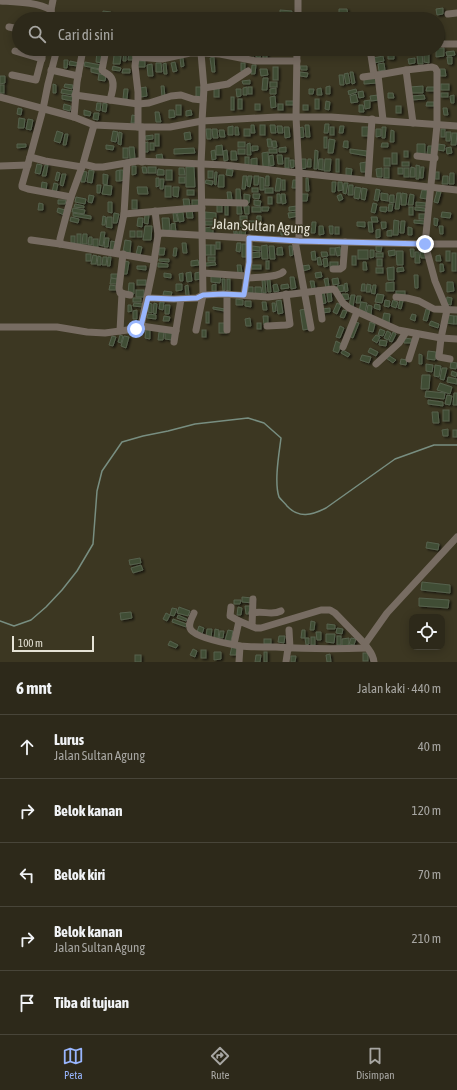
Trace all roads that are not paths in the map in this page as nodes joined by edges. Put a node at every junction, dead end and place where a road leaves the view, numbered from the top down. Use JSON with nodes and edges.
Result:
{"nodes":[{"id":1,"x":53,"y":0,"type":"edge"},
{"id":2,"x":298,"y":0,"type":"edge"},
{"id":3,"x":0,"y":1,"type":"edge"},
{"id":4,"x":51,"y":10,"type":"joint"},
{"id":5,"x":298,"y":12,"type":"edge"},
{"id":6,"x":457,"y":13,"type":"edge"},
{"id":7,"x":448,"y":14,"type":"dead end"},
{"id":8,"x":9,"y":26,"type":"dead end"},
{"id":9,"x":12,"y":27,"type":"edge"},
{"id":10,"x":445,"y":44,"type":"edge"},
{"id":11,"x":457,"y":44,"type":"edge"},
{"id":12,"x":32,"y":56,"type":"edge"},
{"id":13,"x":43,"y":56,"type":"edge"},
{"id":14,"x":56,"y":56,"type":"edge"},
{"id":15,"x":82,"y":56,"type":"edge"},
{"id":16,"x":105,"y":56,"type":"edge"},
{"id":17,"x":176,"y":56,"type":"edge"},
{"id":18,"x":202,"y":56,"type":"edge"},
{"id":19,"x":230,"y":56,"type":"edge"},
{"id":20,"x":297,"y":56,"type":"edge"},
{"id":21,"x":372,"y":56,"type":"edge"},
{"id":22,"x":136,"y":58,"type":"joint"},
{"id":23,"x":42,"y":59,"type":"junction"},
{"id":24,"x":297,"y":61,"type":"junction"},
{"id":25,"x":51,"y":70,"type":"junction"},
{"id":26,"x":406,"y":70,"type":"junction"},
{"id":27,"x":248,"y":71,"type":"dead end"},
{"id":28,"x":12,"y":75,"type":"dead end"},
{"id":29,"x":376,"y":75,"type":"junction"},
{"id":30,"x":78,"y":76,"type":"junction"},
{"id":31,"x":363,"y":77,"type":"dead end"},
{"id":32,"x":204,"y":88,"type":"junction"},
{"id":33,"x":75,"y":95,"type":"junction"},
{"id":34,"x":0,"y":97,"type":"edge"},
{"id":35,"x":110,"y":100,"type":"junction"},
{"id":36,"x":203,"y":100,"type":"junction"},
{"id":37,"x":138,"y":104,"type":"junction"},
{"id":38,"x":43,"y":109,"type":"junction"},
{"id":39,"x":74,"y":117,"type":"junction"},
{"id":40,"x":296,"y":117,"type":"junction"},
{"id":41,"x":372,"y":119,"type":"junction"},
{"id":42,"x":383,"y":120,"type":"junction"},
{"id":43,"x":202,"y":121,"type":"junction"},
{"id":44,"x":413,"y":123,"type":"junction"},
{"id":45,"x":94,"y":124,"type":"junction"},
{"id":46,"x":437,"y":125,"type":"junction"},
{"id":47,"x":457,"y":126,"type":"edge"},
{"id":48,"x":140,"y":127,"type":"junction"},
{"id":49,"x":418,"y":156,"type":"dead end"},
{"id":50,"x":30,"y":157,"type":"junction"},
{"id":51,"x":434,"y":158,"type":"junction"},
{"id":52,"x":127,"y":162,"type":"junction"},
{"id":53,"x":142,"y":162,"type":"junction"},
{"id":54,"x":201,"y":164,"type":"junction"},
{"id":55,"x":28,"y":165,"type":"junction"},
{"id":56,"x":82,"y":165,"type":"junction"},
{"id":57,"x":0,"y":166,"type":"edge"},
{"id":58,"x":299,"y":173,"type":"junction"},
{"id":59,"x":368,"y":180,"type":"junction"},
{"id":60,"x":430,"y":188,"type":"junction"},
{"id":61,"x":457,"y":190,"type":"edge"},
{"id":62,"x":71,"y":197,"type":"junction"},
{"id":63,"x":246,"y":203,"type":"dead end"},
{"id":64,"x":202,"y":205,"type":"junction"},
{"id":65,"x":155,"y":212,"type":"junction"},
{"id":66,"x":124,"y":214,"type":"junction"},
{"id":67,"x":158,"y":235,"type":"junction"},
{"id":68,"x":202,"y":236,"type":"junction"},
{"id":69,"x":249,"y":238,"type":"junction"},
{"id":70,"x":31,"y":240,"type":"dead end"},
{"id":71,"x":297,"y":241,"type":"junction"},
{"id":72,"x":345,"y":242,"type":"junction"},
{"id":73,"x":60,"y":244,"type":"junction"},
{"id":74,"x":425,"y":244,"type":"junction"},
{"id":75,"x":457,"y":244,"type":"edge"},
{"id":76,"x":120,"y":254,"type":"junction"},
{"id":77,"x":154,"y":260,"type":"junction"},
{"id":78,"x":333,"y":269,"type":"dead end"},
{"id":79,"x":283,"y":272,"type":"dead end"},
{"id":80,"x":203,"y":273,"type":"junction"},
{"id":81,"x":247,"y":277,"type":"junction"},
{"id":82,"x":318,"y":291,"type":"junction"},
{"id":83,"x":304,"y":292,"type":"junction"},
{"id":84,"x":122,"y":293,"type":"junction"},
{"id":85,"x":227,"y":294,"type":"junction"},
{"id":86,"x":286,"y":294,"type":"junction"},
{"id":87,"x":130,"y":295,"type":"dead end"},
{"id":88,"x":203,"y":295,"type":"junction"},
{"id":89,"x":244,"y":295,"type":"junction"},
{"id":90,"x":396,"y":297,"type":"dead end"},
{"id":91,"x":148,"y":298,"type":"junction"},
{"id":92,"x":181,"y":299,"type":"junction"},
{"id":93,"x":447,"y":310,"type":"junction"},
{"id":94,"x":457,"y":310,"type":"edge"},
{"id":95,"x":357,"y":312,"type":"junction"},
{"id":96,"x":322,"y":319,"type":"dead end"},
{"id":97,"x":141,"y":326,"type":"junction"},
{"id":98,"x":267,"y":326,"type":"dead end"},
{"id":99,"x":0,"y":327,"type":"edge"},
{"id":100,"x":311,"y":328,"type":"dead end"},
{"id":101,"x":196,"y":330,"type":"dead end"},
{"id":102,"x":226,"y":330,"type":"dead end"},
{"id":103,"x":120,"y":331,"type":"junction"},
{"id":104,"x":176,"y":331,"type":"junction"},
{"id":105,"x":402,"y":331,"type":"junction"},
{"id":106,"x":417,"y":334,"type":"junction"},
{"id":107,"x":441,"y":338,"type":"junction"},
{"id":108,"x":457,"y":339,"type":"edge"},
{"id":109,"x":174,"y":342,"type":"dead end"},
{"id":110,"x":343,"y":347,"type":"dead end"},
{"id":111,"x":409,"y":359,"type":"dead end"},
{"id":112,"x":450,"y":359,"type":"dead end"},
{"id":113,"x":376,"y":364,"type":"dead end"},
{"id":114,"x":457,"y":537,"type":"edge"},
{"id":115,"x":253,"y":599,"type":"dead end"},
{"id":116,"x":231,"y":607,"type":"dead end"},
{"id":117,"x":281,"y":611,"type":"dead end"},
{"id":118,"x":194,"y":613,"type":"dead end"},
{"id":119,"x":252,"y":613,"type":"junction"},
{"id":120,"x":239,"y":622,"type":"junction"},
{"id":121,"x":252,"y":626,"type":"junction"},
{"id":122,"x":289,"y":630,"type":"dead end"},
{"id":123,"x":237,"y":645,"type":"junction"},
{"id":124,"x":366,"y":646,"type":"junction"},
{"id":125,"x":289,"y":648,"type":"junction"},
{"id":126,"x":239,"y":662,"type":"edge"},
{"id":127,"x":286,"y":662,"type":"edge"},
{"id":128,"x":374,"y":662,"type":"edge"}],
"edges":[{"from":1,"to":4,"type":"street"},
{"from":2,"to":5,"type":"street"},
{"from":3,"to":4,"type":"street"},
{"from":6,"to":7,"type":"street"},
{"from":8,"to":9,"type":"street"},
{"from":10,"to":11,"type":"street"},
{"from":12,"to":23,"type":"street"},
{"from":13,"to":23,"type":"street"},
{"from":14,"to":25,"type":"street"},
{"from":15,"to":30,"type":"street"},
{"from":16,"to":35,"type":"street"},
{"from":17,"to":22,"type":"street"},
{"from":18,"to":32,"type":"street"},
{"from":19,"to":24,"type":"street"},
{"from":20,"to":24,"type":"street"},
{"from":21,"to":29,"type":"street"},
{"from":22,"to":37,"type":"street"},
{"from":23,"to":28,"type":"street"},
{"from":24,"to":40,"type":"street"},
{"from":25,"to":30,"type":"street"},
{"from":25,"to":38,"type":"street"},
{"from":26,"to":29,"type":"street"},
{"from":26,"to":44,"type":"street"},
{"from":26,"to":46,"type":"street"},
{"from":27,"to":32,"type":"street"},
{"from":29,"to":31,"type":"street"},
{"from":29,"to":42,"type":"street"},
{"from":30,"to":33,"type":"street"},
{"from":32,"to":36,"type":"street"},
{"from":33,"to":35,"type":"street"},
{"from":33,"to":39,"type":"street"},
{"from":34,"to":38,"type":"street"},
{"from":35,"to":37,"type":"street"},
{"from":36,"to":37,"type":"street"},
{"from":36,"to":43,"type":"street"},
{"from":37,"to":48,"type":"street"},
{"from":38,"to":39,"type":"street"},
{"from":38,"to":50,"type":"street"},
{"from":39,"to":45,"type":"street"},
{"from":40,"to":41,"type":"street"},
{"from":40,"to":43,"type":"street"},
{"from":40,"to":58,"type":"street"},
{"from":41,"to":42,"type":"street"},
{"from":41,"to":59,"type":"street"},
{"from":42,"to":44,"type":"street"},
{"from":43,"to":48,"type":"street"},
{"from":43,"to":54,"type":"street"},
{"from":44,"to":46,"type":"street"},
{"from":45,"to":48,"type":"street"},
{"from":45,"to":56,"type":"street"},
{"from":46,"to":47,"type":"street"},
{"from":46,"to":51,"type":"street"},
{"from":48,"to":53,"type":"street"},
{"from":49,"to":51,"type":"street"},
{"from":50,"to":55,"type":"street"},
{"from":50,"to":56,"type":"street"},
{"from":51,"to":60,"type":"street"},
{"from":52,"to":53,"type":"street"},
{"from":52,"to":56,"type":"street"},
{"from":52,"to":66,"type":"street"},
{"from":53,"to":54,"type":"street"},
{"from":54,"to":58,"type":"street"},
{"from":54,"to":64,"type":"street"},
{"from":55,"to":57,"type":"street"},
{"from":55,"to":62,"type":"street"},
{"from":56,"to":62,"type":"street"},
{"from":58,"to":59,"type":"street"},
{"from":58,"to":71,"type":"street"},
{"from":59,"to":60,"type":"street"},
{"from":60,"to":61,"type":"street"},
{"from":60,"to":74,"type":"street"},
{"from":62,"to":73,"type":"street"},
{"from":63,"to":64,"type":"street"},
{"from":64,"to":65,"type":"street"},
{"from":64,"to":68,"type":"street"},
{"from":65,"to":66,"type":"street"},
{"from":65,"to":67,"type":"street"},
{"from":66,"to":76,"type":"street"},
{"from":67,"to":68,"type":"street","name":"Jalan Sultan Agung"},
{"from":67,"to":77,"type":"street"},
{"from":68,"to":69,"type":"street","name":"Jalan Sultan Agung"},
{"from":68,"to":80,"type":"street"},
{"from":69,"to":71,"type":"street","name":"Jalan Sultan Agung"},
{"from":69,"to":81,"type":"street"},
{"from":70,"to":73,"type":"street"},
{"from":71,"to":72,"type":"street","name":"Jalan Sultan Agung"},
{"from":71,"to":83,"type":"street"},
{"from":72,"to":74,"type":"street","name":"Jalan Sultan Agung"},
{"from":72,"to":78,"type":"street"},
{"from":73,"to":76,"type":"street"},
{"from":74,"to":75,"type":"street","name":"Jalan Sultan Agung"},
{"from":74,"to":93,"type":"street"},
{"from":76,"to":77,"type":"street"},
{"from":76,"to":84,"type":"street"},
{"from":77,"to":91,"type":"street"},
{"from":79,"to":81,"type":"street"},
{"from":80,"to":81,"type":"street"},
{"from":80,"to":88,"type":"street"},
{"from":81,"to":89,"type":"street"},
{"from":82,"to":83,"type":"street"},
{"from":82,"to":95,"type":"street"},
{"from":82,"to":96,"type":"street"},
{"from":83,"to":86,"type":"street"},
{"from":83,"to":100,"type":"street"},
{"from":84,"to":87,"type":"street"},
{"from":84,"to":103,"type":"street"},
{"from":85,"to":88,"type":"street"},
{"from":85,"to":89,"type":"street"},
{"from":85,"to":102,"type":"street"},
{"from":86,"to":89,"type":"street"},
{"from":86,"to":98,"type":"street"},
{"from":88,"to":92,"type":"street"},
{"from":88,"to":101,"type":"street"},
{"from":90,"to":93,"type":"street"},
{"from":91,"to":92,"type":"street"},
{"from":91,"to":97,"type":"street"},
{"from":92,"to":104,"type":"street"},
{"from":93,"to":94,"type":"street"},
{"from":93,"to":107,"type":"street"},
{"from":95,"to":105,"type":"street"},
{"from":95,"to":110,"type":"street"},
{"from":97,"to":103,"type":"street"},
{"from":97,"to":104,"type":"street"},
{"from":99,"to":103,"type":"street"},
{"from":104,"to":109,"type":"street"},
{"from":105,"to":106,"type":"street"},
{"from":105,"to":113,"type":"street"},
{"from":106,"to":107,"type":"street"},
{"from":106,"to":111,"type":"street"},
{"from":107,"to":108,"type":"street"},
{"from":107,"to":112,"type":"street"},
{"from":114,"to":124,"type":"street"},
{"from":115,"to":119,"type":"street"},
{"from":116,"to":120,"type":"street"},
{"from":117,"to":119,"type":"street"},
{"from":118,"to":123,"type":"street"},
{"from":119,"to":121,"type":"street"},
{"from":120,"to":121,"type":"street"},
{"from":120,"to":123,"type":"street"},
{"from":121,"to":124,"type":"street"},
{"from":122,"to":125,"type":"street"},
{"from":123,"to":125,"type":"street"},
{"from":123,"to":126,"type":"street"},
{"from":124,"to":125,"type":"street"},
{"from":124,"to":128,"type":"street"},
{"from":125,"to":127,"type":"street"}]}
